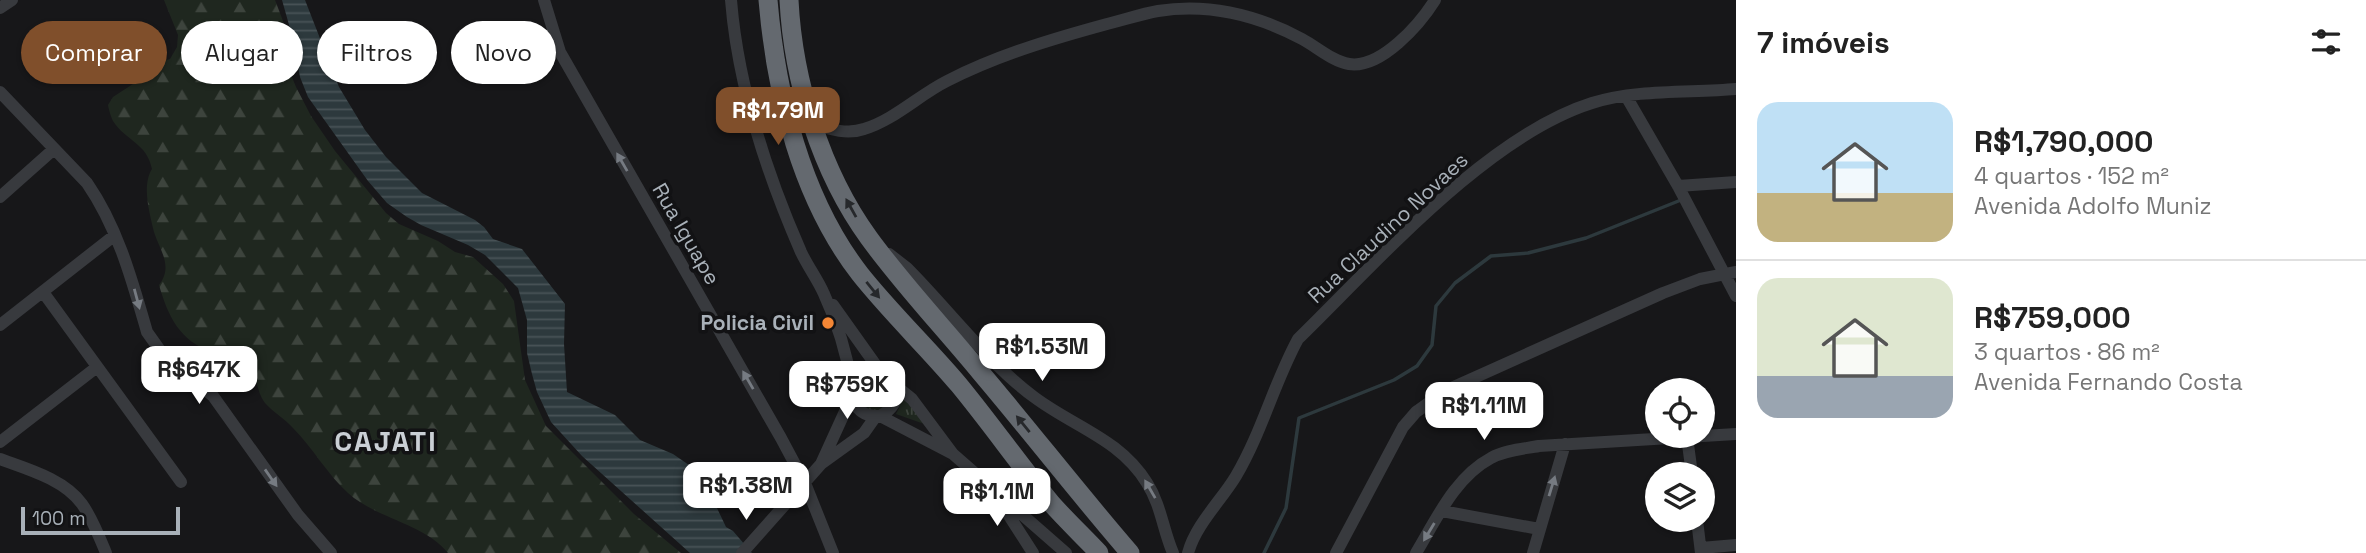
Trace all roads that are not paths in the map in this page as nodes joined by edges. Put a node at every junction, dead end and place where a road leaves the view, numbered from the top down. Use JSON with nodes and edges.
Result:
{"nodes":[{"id":1,"x":12,"y":0,"type":"edge"},
{"id":2,"x":544,"y":0,"type":"edge"},
{"id":3,"x":731,"y":0,"type":"edge"},
{"id":4,"x":768,"y":0,"type":"edge"},
{"id":5,"x":789,"y":0,"type":"edge"},
{"id":6,"x":1435,"y":0,"type":"edge"},
{"id":7,"x":0,"y":8,"type":"edge"},
{"id":8,"x":1736,"y":89,"type":"edge"},
{"id":9,"x":0,"y":92,"type":"edge"},
{"id":10,"x":1626,"y":96,"type":"junction"},
{"id":11,"x":812,"y":124,"type":"junction"},
{"id":12,"x":54,"y":149,"type":"junction"},
{"id":13,"x":1736,"y":181,"type":"edge"},
{"id":14,"x":1682,"y":194,"type":"junction"},
{"id":15,"x":0,"y":197,"type":"edge"},
{"id":16,"x":115,"y":235,"type":"junction"},
{"id":17,"x":868,"y":236,"type":"junction"},
{"id":18,"x":1730,"y":273,"type":"edge"},
{"id":19,"x":43,"y":292,"type":"junction"},
{"id":20,"x":824,"y":293,"type":"junction"},
{"id":21,"x":1736,"y":296,"type":"edge"},
{"id":22,"x":0,"y":324,"type":"edge"},
{"id":23,"x":97,"y":367,"type":"junction"},
{"id":24,"x":880,"y":371,"type":"junction"},
{"id":25,"x":896,"y":386,"type":"junction"},
{"id":26,"x":852,"y":391,"type":"junction"},
{"id":27,"x":878,"y":416,"type":"junction"},
{"id":28,"x":1736,"y":434,"type":"edge"},
{"id":29,"x":1715,"y":435,"type":"edge"},
{"id":30,"x":1645,"y":439,"type":"edge"},
{"id":31,"x":0,"y":442,"type":"edge"},
{"id":32,"x":1565,"y":444,"type":"junction"},
{"id":33,"x":953,"y":454,"type":"junction"},
{"id":34,"x":0,"y":459,"type":"edge"},
{"id":35,"x":821,"y":464,"type":"junction"},
{"id":36,"x":181,"y":482,"type":"dead end"},
{"id":37,"x":805,"y":483,"type":"junction"},
{"id":38,"x":989,"y":485,"type":"junction"},
{"id":39,"x":1442,"y":511,"type":"junction"},
{"id":40,"x":1539,"y":529,"type":"junction"},
{"id":41,"x":1699,"y":532,"type":"edge"},
{"id":42,"x":1736,"y":545,"type":"edge"},
{"id":43,"x":1701,"y":550,"type":"edge"},
{"id":44,"x":106,"y":553,"type":"edge"},
{"id":45,"x":331,"y":553,"type":"edge"},
{"id":46,"x":742,"y":553,"type":"edge"},
{"id":47,"x":833,"y":553,"type":"edge"},
{"id":48,"x":1033,"y":553,"type":"edge"},
{"id":49,"x":1066,"y":553,"type":"edge"},
{"id":50,"x":1099,"y":553,"type":"edge"},
{"id":51,"x":1129,"y":553,"type":"edge"},
{"id":52,"x":1174,"y":553,"type":"edge"},
{"id":53,"x":1188,"y":553,"type":"edge"},
{"id":54,"x":1336,"y":553,"type":"edge"},
{"id":55,"x":1416,"y":553,"type":"edge"},
{"id":56,"x":1533,"y":553,"type":"edge"}],
"edges":[{"from":1,"to":7,"type":"street"},
{"from":37,"to":2,"type":"street","name":"Rua Iguape","one_way":true},
{"from":3,"to":20,"type":"street"},
{"from":4,"to":50,"type":"highway","one_way":true},
{"from":5,"to":11,"type":"highway"},
{"from":6,"to":11,"type":"street"},
{"from":8,"to":10,"type":"street","name":"Rua Claudino Novaes"},
{"from":9,"to":12,"type":"street"},
{"from":10,"to":14,"type":"street"},
{"from":10,"to":53,"type":"street","name":"Rua Claudino Novaes"},
{"from":17,"to":11,"type":"highway","one_way":true},
{"from":12,"to":15,"type":"street"},
{"from":12,"to":16,"type":"street"},
{"from":13,"to":14,"type":"street"},
{"from":14,"to":18,"type":"street"},
{"from":16,"to":19,"type":"street"},
{"from":16,"to":45,"type":"street","one_way":true},
{"from":51,"to":17,"type":"highway","one_way":true},
{"from":52,"to":17,"type":"street","one_way":true},
{"from":18,"to":21,"type":"street"},
{"from":18,"to":54,"type":"street"},
{"from":19,"to":22,"type":"street"},
{"from":19,"to":23,"type":"street"},
{"from":20,"to":24,"type":"street"},
{"from":20,"to":26,"type":"street"},
{"from":23,"to":31,"type":"street"},
{"from":23,"to":36,"type":"street"},
{"from":24,"to":25,"type":"street"},
{"from":24,"to":26,"type":"street"},
{"from":25,"to":27,"type":"street"},
{"from":25,"to":33,"type":"street"},
{"from":26,"to":27,"type":"street"},
{"from":26,"to":35,"type":"street"},
{"from":27,"to":33,"type":"street"},
{"from":27,"to":35,"type":"street"},
{"from":28,"to":29,"type":"street"},
{"from":30,"to":32,"type":"street"},
{"from":32,"to":39,"type":"street"},
{"from":40,"to":32,"type":"street","one_way":true},
{"from":33,"to":38,"type":"street"},
{"from":34,"to":44,"type":"street"},
{"from":35,"to":37,"type":"street"},
{"from":37,"to":46,"type":"street"},
{"from":37,"to":47,"type":"street","name":"Rua Iguape"},
{"from":38,"to":48,"type":"street"},
{"from":38,"to":49,"type":"street"},
{"from":39,"to":40,"type":"street"},
{"from":39,"to":55,"type":"street","one_way":true},
{"from":40,"to":56,"type":"street"},
{"from":41,"to":43,"type":"street"},
{"from":42,"to":43,"type":"street"}]}
